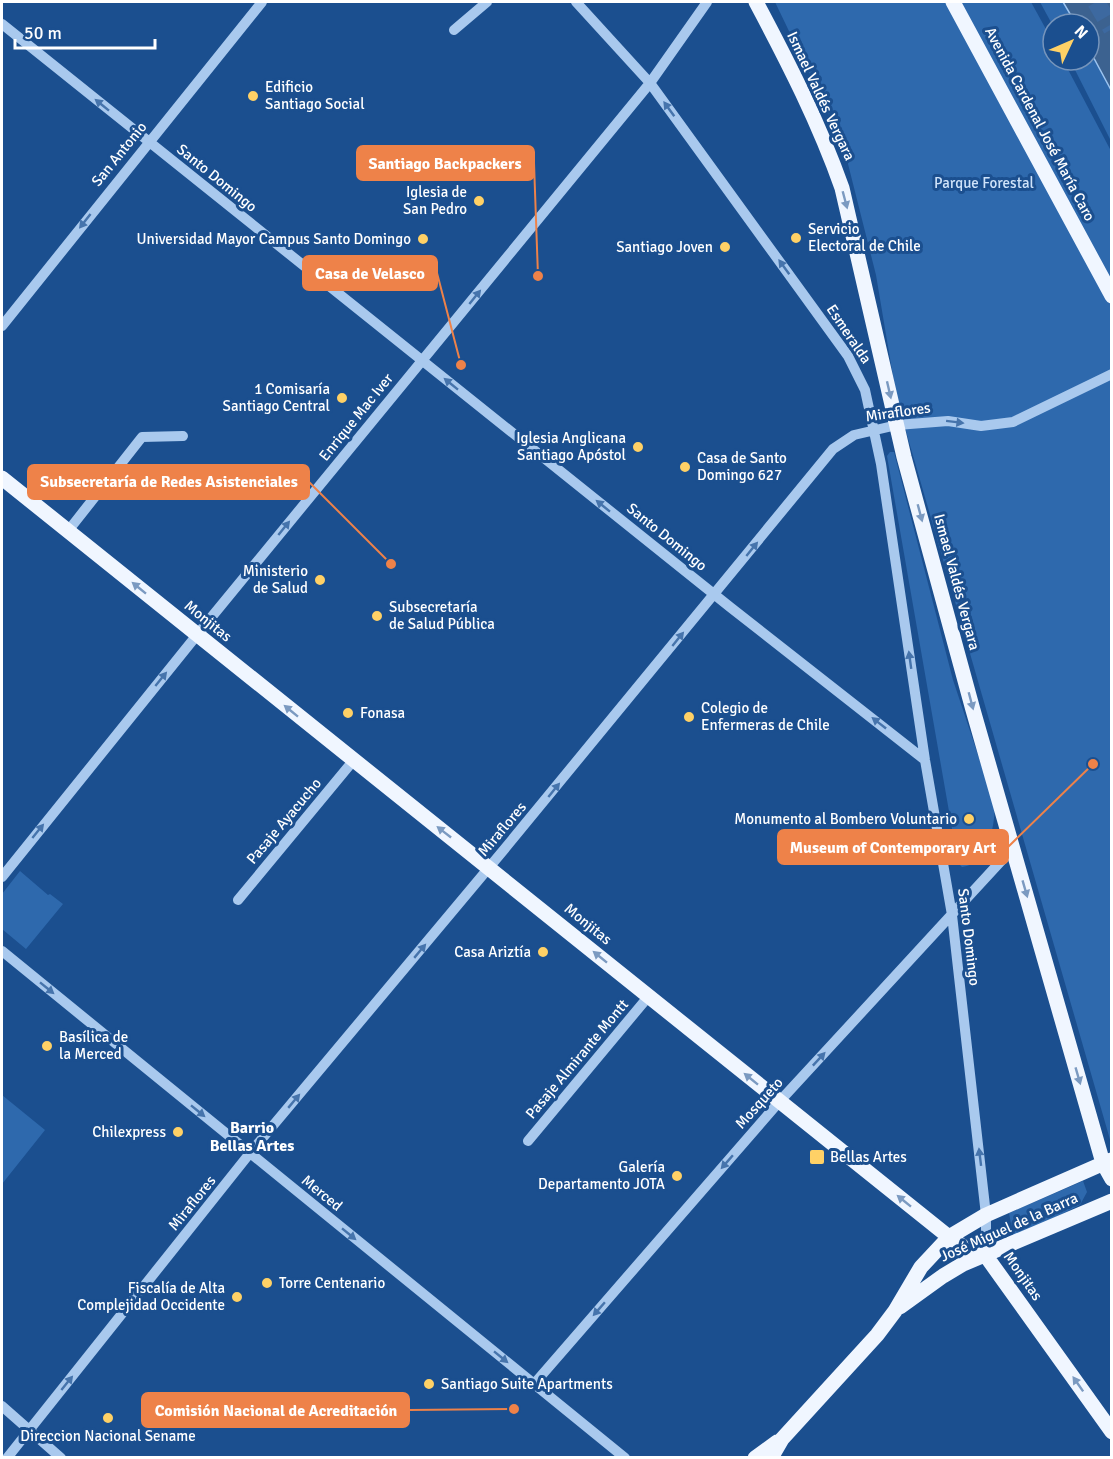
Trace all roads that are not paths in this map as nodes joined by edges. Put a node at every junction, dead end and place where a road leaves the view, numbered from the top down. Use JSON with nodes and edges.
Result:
{"nodes":[{"id":1,"x":262,"y":2,"type":"edge"},
{"id":2,"x":487,"y":2,"type":"edge"},
{"id":3,"x":576,"y":2,"type":"edge"},
{"id":4,"x":707,"y":2,"type":"edge"},
{"id":5,"x":756,"y":2,"type":"edge"},
{"id":6,"x":953,"y":2,"type":"edge"},
{"id":7,"x":2,"y":24,"type":"edge"},
{"id":8,"x":454,"y":30,"type":"dead end"},
{"id":9,"x":650,"y":83,"type":"junction"},
{"id":10,"x":148,"y":142,"type":"junction"},
{"id":11,"x":1112,"y":296,"type":"edge"},
{"id":12,"x":2,"y":326,"type":"edge"},
{"id":13,"x":422,"y":361,"type":"junction"},
{"id":14,"x":1112,"y":374,"type":"edge"},
{"id":15,"x":897,"y":425,"type":"junction"},
{"id":16,"x":875,"y":430,"type":"junction"},
{"id":17,"x":183,"y":436,"type":"dead end"},
{"id":18,"x":2,"y":478,"type":"edge"},
{"id":19,"x":68,"y":531,"type":"junction"},
{"id":20,"x":715,"y":594,"type":"junction"},
{"id":21,"x":196,"y":635,"type":"junction"},
{"id":22,"x":925,"y":760,"type":"junction"},
{"id":23,"x":353,"y":761,"type":"junction"},
{"id":24,"x":1013,"y":848,"type":"junction"},
{"id":25,"x":490,"y":867,"type":"junction"},
{"id":26,"x":2,"y":877,"type":"edge"},
{"id":27,"x":238,"y":900,"type":"dead end"},
{"id":28,"x":952,"y":915,"type":"junction"},
{"id":29,"x":2,"y":951,"type":"edge"},
{"id":30,"x":648,"y":996,"type":"junction"},
{"id":31,"x":779,"y":1101,"type":"junction"},
{"id":32,"x":528,"y":1140,"type":"dead end"},
{"id":33,"x":250,"y":1153,"type":"junction"},
{"id":34,"x":1107,"y":1161,"type":"edge"},
{"id":35,"x":1112,"y":1179,"type":"edge"},
{"id":36,"x":1112,"y":1201,"type":"edge"},
{"id":37,"x":986,"y":1215,"type":"junction"},
{"id":38,"x":950,"y":1238,"type":"junction"},
{"id":39,"x":986,"y":1256,"type":"junction"},
{"id":40,"x":895,"y":1311,"type":"junction"},
{"id":41,"x":534,"y":1384,"type":"junction"},
{"id":42,"x":2,"y":1406,"type":"edge"},
{"id":43,"x":30,"y":1429,"type":"junction"},
{"id":44,"x":1112,"y":1432,"type":"edge"},
{"id":45,"x":782,"y":1439,"type":"junction"},
{"id":46,"x":7,"y":1458,"type":"edge"},
{"id":47,"x":62,"y":1458,"type":"edge"},
{"id":48,"x":625,"y":1458,"type":"edge"},
{"id":49,"x":755,"y":1458,"type":"edge"},
{"id":50,"x":771,"y":1458,"type":"edge"}],
"edges":[{"from":1,"to":10,"type":"street","name":"San Antonio"},
{"from":2,"to":8,"type":"street"},
{"from":3,"to":9,"type":"street","name":"Esmeralda"},
{"from":4,"to":9,"type":"street","name":"Enrique Mac Iver"},
{"from":5,"to":15,"type":"main road","name":"Ismael Valdés Vergara","one_way":true},
{"from":6,"to":11,"type":"main road","name":"Avenida Cardenal José María Caro"},
{"from":10,"to":7,"type":"street","name":"Santo Domingo","one_way":true},
{"from":13,"to":9,"type":"street","name":"Enrique Mac Iver","one_way":true},
{"from":16,"to":9,"type":"street","name":"Esmeralda","one_way":true},
{"from":10,"to":12,"type":"street","name":"San Antonio","one_way":true},
{"from":10,"to":13,"type":"street","name":"Santo Domingo"},
{"from":20,"to":13,"type":"street","name":"Santo Domingo","one_way":true},
{"from":21,"to":13,"type":"street","name":"Enrique Mac Iver","one_way":true},
{"from":15,"to":14,"type":"street","name":"Miraflores","one_way":true},
{"from":15,"to":16,"type":"street","name":"Miraflores"},
{"from":15,"to":24,"type":"main road","name":"Ismael Valdés Vergara","one_way":true},
{"from":20,"to":16,"type":"street","name":"Miraflores","one_way":true},
{"from":22,"to":16,"type":"street","name":"Esmeralda","one_way":true},
{"from":17,"to":19,"type":"street"},
{"from":18,"to":19,"type":"main road","name":"Monjitas"},
{"from":21,"to":19,"type":"main road","name":"Monjitas","one_way":true},
{"from":22,"to":20,"type":"street","name":"Santo Domingo","one_way":true},
{"from":25,"to":20,"type":"street","name":"Miraflores","one_way":true},
{"from":23,"to":21,"type":"main road","name":"Monjitas","one_way":true},
{"from":26,"to":21,"type":"street","name":"Enrique Mac Iver","one_way":true},
{"from":22,"to":28,"type":"street","name":"Santo Domingo"},
{"from":25,"to":23,"type":"main road","name":"Monjitas","one_way":true},
{"from":23,"to":27,"type":"street","name":"Pasaje Ayacucho"},
{"from":24,"to":28,"type":"street","name":"Mosqueto"},
{"from":24,"to":34,"type":"main road","name":"Ismael Valdés Vergara","one_way":true},
{"from":30,"to":25,"type":"main road","name":"Monjitas","one_way":true},
{"from":33,"to":25,"type":"street","name":"Miraflores","one_way":true},
{"from":31,"to":28,"type":"street","name":"Mosqueto","one_way":true},
{"from":37,"to":28,"type":"street","name":"Santo Domingo","one_way":true},
{"from":29,"to":33,"type":"street","name":"Merced","one_way":true},
{"from":31,"to":30,"type":"main road","name":"Monjitas","one_way":true},
{"from":30,"to":32,"type":"street","name":"Pasaje Almirante Montt"},
{"from":38,"to":31,"type":"main road","name":"Monjitas","one_way":true},
{"from":31,"to":41,"type":"street","name":"Mosqueto","one_way":true},
{"from":33,"to":41,"type":"street","name":"Merced","one_way":true},
{"from":43,"to":33,"type":"street","name":"Miraflores","one_way":true},
{"from":34,"to":35,"type":"main road","name":"Ismael Valdés Vergara"},
{"from":34,"to":37,"type":"main road","name":"José Miguel de la Barra"},
{"from":36,"to":39,"type":"main road","name":"José Miguel de la Barra"},
{"from":37,"to":38,"type":"main road","name":"José Miguel de la Barra"},
{"from":37,"to":39,"type":"street","name":"Santo Domingo"},
{"from":38,"to":39,"type":"main road","name":"Monjitas"},
{"from":38,"to":40,"type":"main road","name":"José Miguel de la Barra"},
{"from":39,"to":40,"type":"main road","name":"José Miguel de la Barra"},
{"from":44,"to":39,"type":"main road","name":"Monjitas","one_way":true},
{"from":40,"to":45,"type":"main road","name":"José Miguel de la Barra"},
{"from":41,"to":48,"type":"street","name":"Merced"},
{"from":42,"to":43,"type":"street"},
{"from":43,"to":46,"type":"street","name":"Miraflores"},
{"from":43,"to":47,"type":"street"},
{"from":45,"to":49,"type":"main road","name":"José Miguel de la Barra"},
{"from":45,"to":50,"type":"main road","name":"José Miguel de la Barra"}]}
